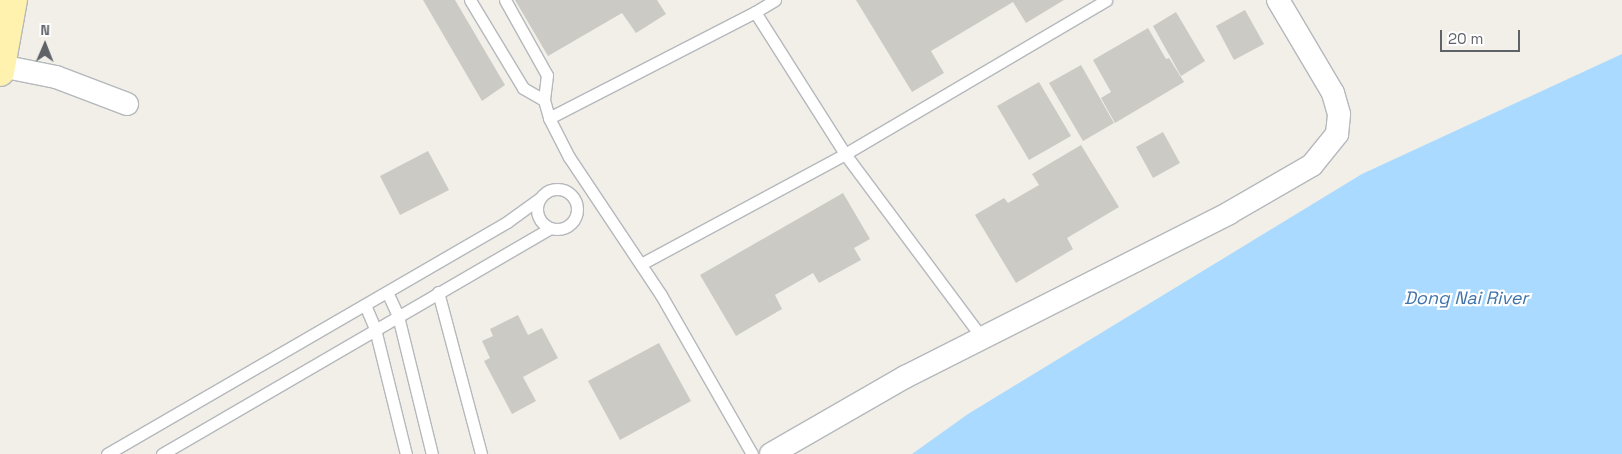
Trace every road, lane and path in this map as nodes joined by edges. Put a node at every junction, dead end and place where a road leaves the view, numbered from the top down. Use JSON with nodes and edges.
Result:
{"nodes":[{"id":1,"x":13,"y":0,"type":"edge"},
{"id":2,"x":470,"y":0,"type":"edge"},
{"id":3,"x":505,"y":0,"type":"edge"},
{"id":4,"x":775,"y":0,"type":"edge"},
{"id":5,"x":1106,"y":0,"type":"edge"},
{"id":6,"x":1278,"y":0,"type":"edge"},
{"id":7,"x":755,"y":12,"type":"junction"},
{"id":8,"x":0,"y":69,"type":"edge"},
{"id":9,"x":544,"y":100,"type":"junction"},
{"id":10,"x":127,"y":104,"type":"dead end"},
{"id":11,"x":549,"y":118,"type":"junction"},
{"id":12,"x":846,"y":154,"type":"junction"},
{"id":13,"x":587,"y":185,"type":"junction"},
{"id":14,"x":573,"y":196,"type":"junction"},
{"id":15,"x":538,"y":199,"type":"junction"},
{"id":16,"x":550,"y":228,"type":"junction"},
{"id":17,"x":641,"y":264,"type":"junction"},
{"id":18,"x":387,"y":292,"type":"junction"},
{"id":19,"x":438,"y":292,"type":"junction"},
{"id":20,"x":365,"y":304,"type":"junction"},
{"id":21,"x":398,"y":316,"type":"junction"},
{"id":22,"x":375,"y":330,"type":"junction"},
{"id":23,"x":982,"y":338,"type":"junction"},
{"id":24,"x":107,"y":454,"type":"edge"},
{"id":25,"x":162,"y":454,"type":"edge"},
{"id":26,"x":406,"y":454,"type":"edge"},
{"id":27,"x":432,"y":454,"type":"edge"},
{"id":28,"x":481,"y":454,"type":"edge"},
{"id":29,"x":752,"y":454,"type":"edge"},
{"id":30,"x":771,"y":454,"type":"edge"}],
"edges":[{"from":1,"to":8,"type":"main road"},
{"from":2,"to":9,"type":"lane"},
{"from":3,"to":9,"type":"lane"},
{"from":4,"to":7,"type":"lane"},
{"from":5,"to":12,"type":"lane"},
{"from":6,"to":23,"type":"street"},
{"from":7,"to":11,"type":"lane"},
{"from":7,"to":12,"type":"lane"},
{"from":8,"to":10,"type":"street"},
{"from":9,"to":11,"type":"lane"},
{"from":11,"to":13,"type":"lane"},
{"from":12,"to":17,"type":"lane"},
{"from":12,"to":23,"type":"lane"},
{"from":13,"to":14,"type":"lane"},
{"from":13,"to":17,"type":"lane"},
{"from":14,"to":15,"type":"lane"},
{"from":14,"to":16,"type":"lane"},
{"from":15,"to":16,"type":"lane"},
{"from":15,"to":18,"type":"lane"},
{"from":16,"to":19,"type":"lane"},
{"from":17,"to":29,"type":"lane"},
{"from":18,"to":20,"type":"lane"},
{"from":18,"to":21,"type":"lane"},
{"from":19,"to":21,"type":"lane"},
{"from":19,"to":28,"type":"lane"},
{"from":20,"to":22,"type":"lane"},
{"from":20,"to":24,"type":"lane"},
{"from":21,"to":22,"type":"lane"},
{"from":21,"to":27,"type":"lane"},
{"from":22,"to":25,"type":"lane"},
{"from":22,"to":26,"type":"lane"},
{"from":23,"to":30,"type":"street"}]}
